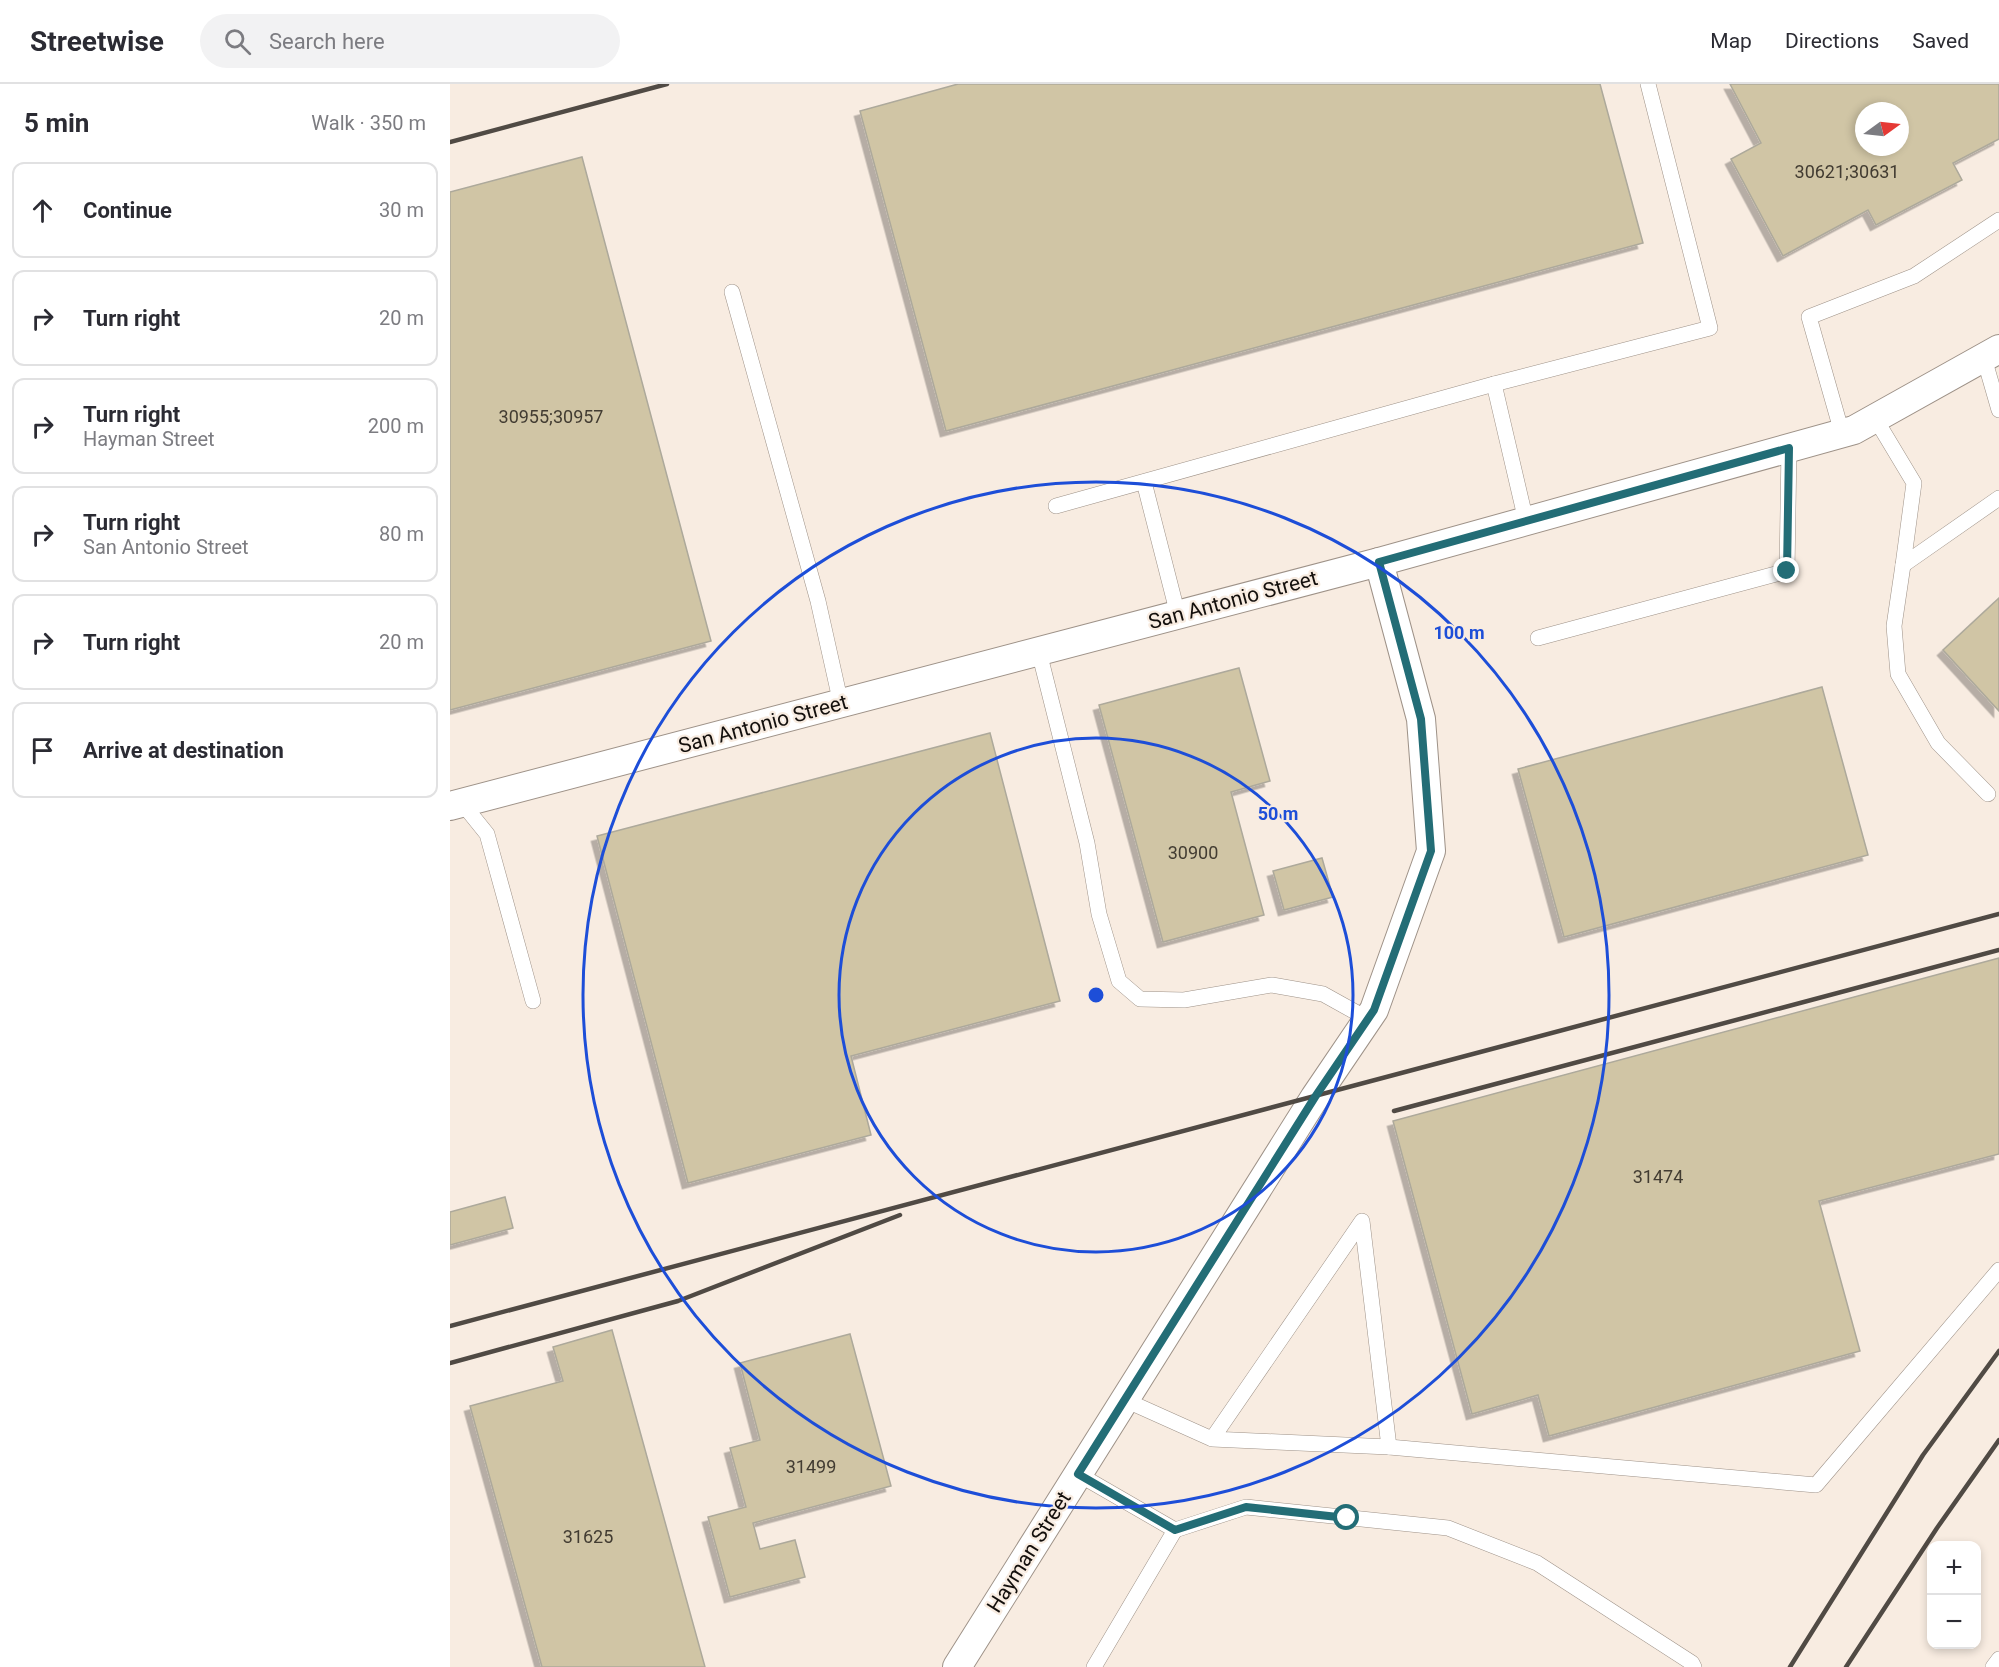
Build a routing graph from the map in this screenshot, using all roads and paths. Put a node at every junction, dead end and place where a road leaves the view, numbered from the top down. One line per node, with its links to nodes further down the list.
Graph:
1 (1648, 84): 5 (lane)
2 (1999, 220): 8 (lane)
3 (732, 292): 19 (lane)
4 (1991, 353): 6 (lane); 7 (street, San Antonio Street)
5 (1494, 384): 10 (lane); 13 (lane)
6 (1999, 410)
7 (1875, 418): 8 (street, San Antonio Street); 15 (lane)
8 (1842, 433): 9 (street, San Antonio Street)
9 (1789, 448): 13 (street, San Antonio Street); 17 (lane)
10 (1144, 482): 12 (lane); 16 (lane)
11 (1999, 498): 15 (lane)
12 (1056, 506)
13 (1526, 521): 14 (street, San Antonio Street)
14 (1379, 562): 16 (street, San Antonio Street); 23 (street, Hayman Street)
15 (1903, 565): 20 (lane)
16 (1178, 615): 18 (street, San Antonio Street)
17 (1538, 638)
18 (1039, 652): 19 (street, San Antonio Street); 23 (lane)
19 (841, 704): 21 (street, San Antonio Street)
20 (1988, 794)
21 (456, 805): 22 (lane)
22 (533, 1001)
23 (1368, 1019): 25 (street, Hayman Street)
24 (1999, 1270): 27 (lane)
25 (1125, 1400): 26 (lane); 28 (street, Hayman Street)
26 (1212, 1438): 27 (lane); 27 (lane)
27 (1389, 1447)
28 (1078, 1474): 29 (lane); 31 (street, Hayman Street)
29 (1175, 1530): 32 (lane); 33 (lane)
30 (1999, 1659): 34 (lane)
31 (957, 1667)
32 (1094, 1667)
33 (1694, 1667)
34 (1994, 1667)

